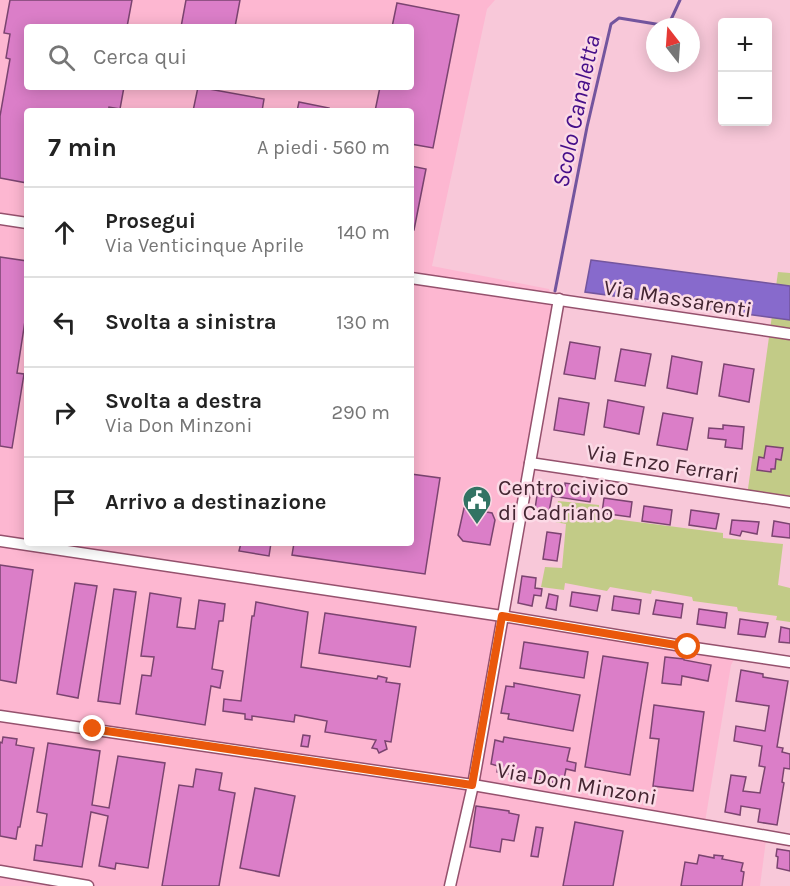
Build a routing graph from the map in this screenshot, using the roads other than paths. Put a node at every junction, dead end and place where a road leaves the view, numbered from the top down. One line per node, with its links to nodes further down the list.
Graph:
1 (0, 219): 2 (street)
2 (24, 223)
3 (414, 278): 4 (street, Via Massarenti)
4 (559, 299): 5 (street, Via Massarenti); 6 (street)
5 (790, 334)
6 (530, 463): 7 (street, Via Enzo Ferrari); 11 (street)
7 (790, 502)
8 (0, 541): 9 (street)
9 (24, 545)
10 (33, 546): 11 (street)
11 (502, 616): 12 (street); 14 (street)
12 (790, 662)
13 (0, 716): 14 (street, Via Don Minzoni)
14 (472, 785): 15 (street, Via Don Minzoni); 18 (street)
15 (790, 840)
16 (0, 871): 17 (street)
17 (88, 886)
18 (450, 886)

